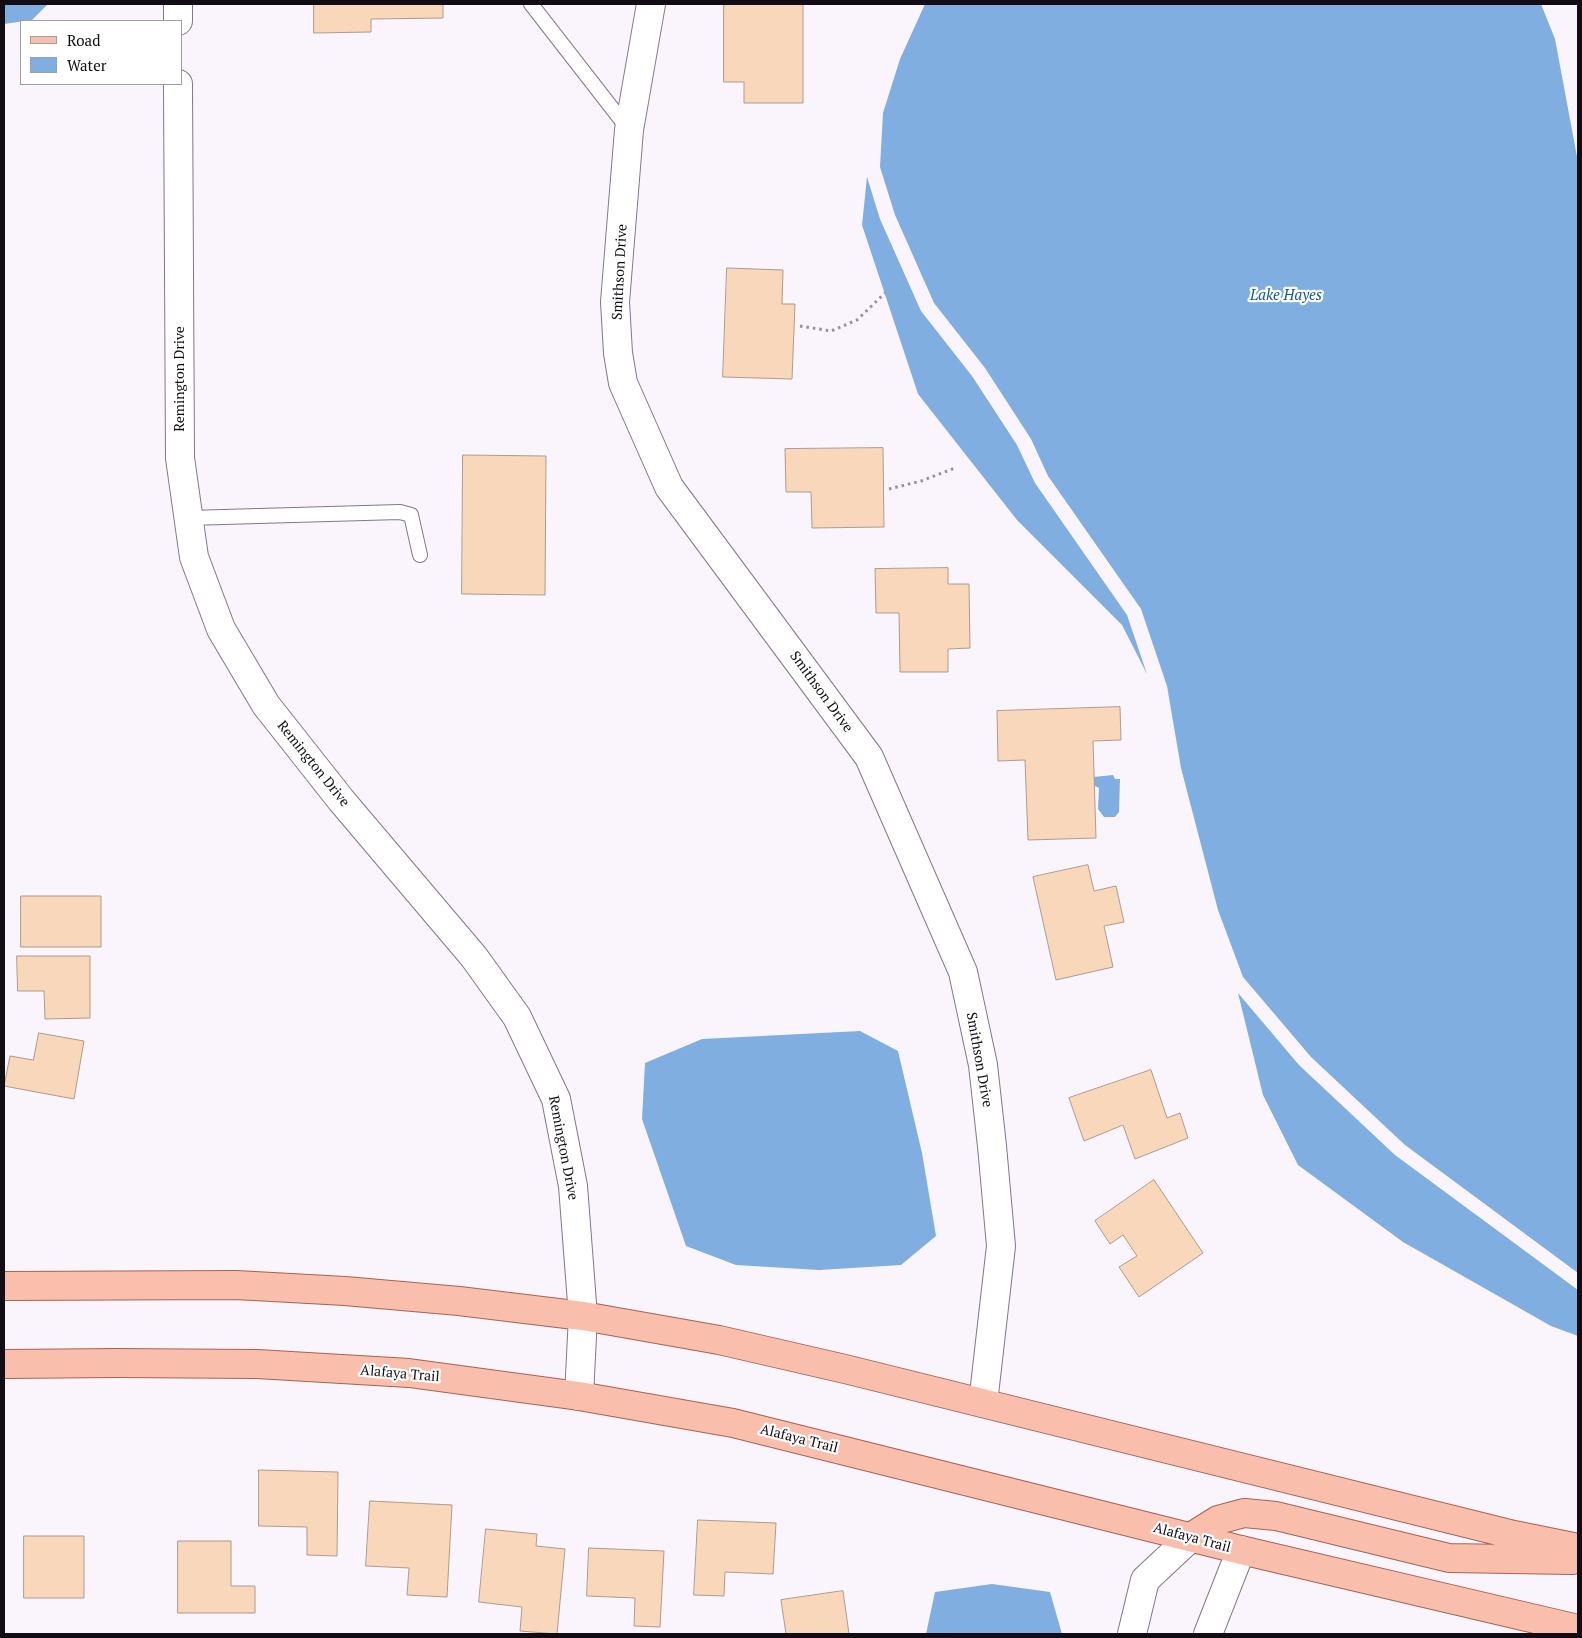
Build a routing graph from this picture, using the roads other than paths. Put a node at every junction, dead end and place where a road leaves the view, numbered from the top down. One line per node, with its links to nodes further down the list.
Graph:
1 (178, 4): 4 (street)
2 (531, 4): 6 (lane)
3 (651, 4): 6 (street, Smithson Drive)
4 (178, 20)
5 (178, 85): 7 (street, Remington Drive)
6 (629, 130): 13 (street, Smithson Drive)
7 (188, 518): 8 (lane); 10 (street, Remington Drive)
8 (420, 555)
9 (4, 1286): 10 (main road)
10 (583, 1316): 12 (street, Remington Drive); 13 (main road)
11 (4, 1364): 12 (main road, Alafaya Trail)
12 (579, 1396): 14 (main road, Alafaya Trail)
13 (983, 1403): 15 (main road)
14 (1191, 1537): 16 (main road, Alafaya Trail); 17 (main road); 19 (street)
15 (1578, 1548)
16 (1241, 1550): 18 (main road, Alafaya Trail); 20 (street)
17 (1578, 1560)
18 (1578, 1628)
19 (1132, 1634)
20 (1208, 1634)

